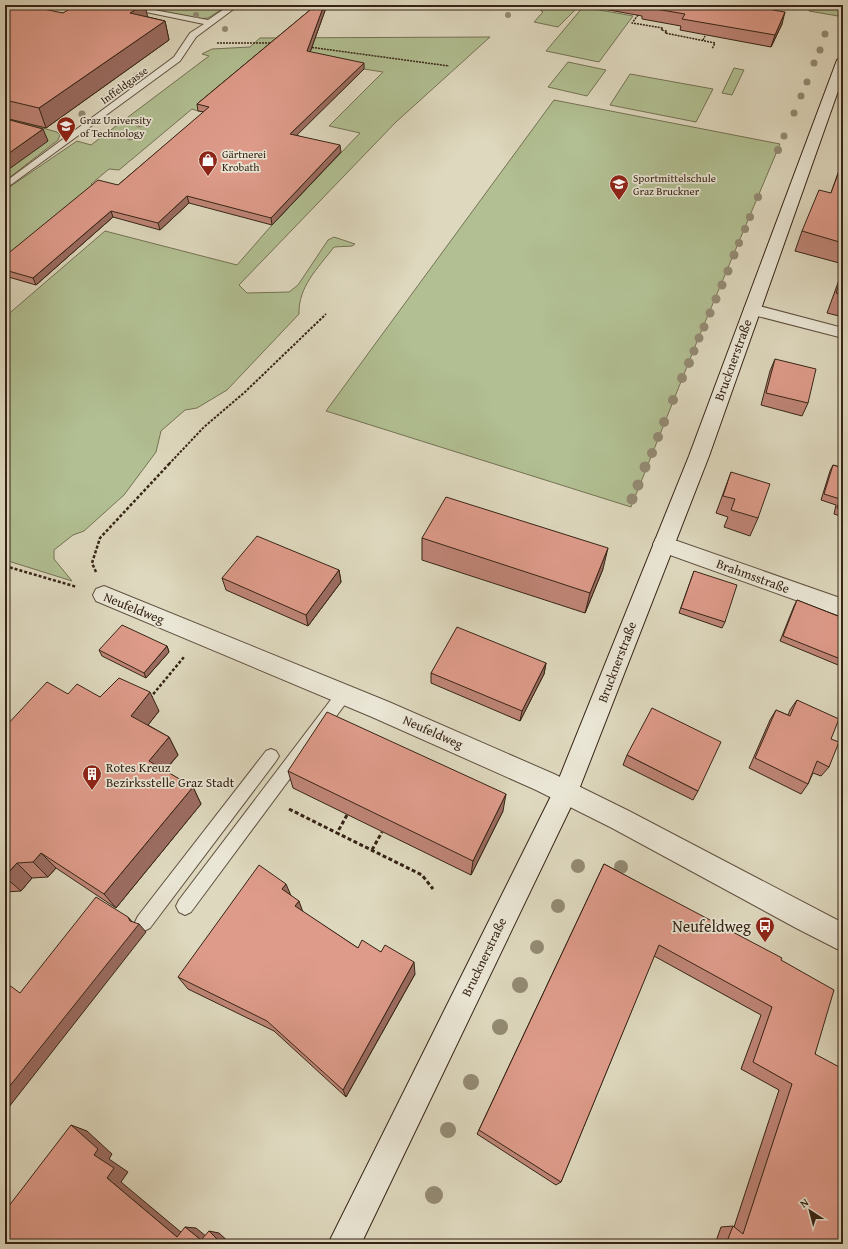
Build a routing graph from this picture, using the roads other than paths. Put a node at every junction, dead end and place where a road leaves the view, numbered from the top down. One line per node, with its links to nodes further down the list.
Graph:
1 (14, 5): 5 (lane)
2 (38, 5): 7 (lane)
3 (116, 5): 6 (lane)
4 (235, 5): 6 (lane, Inffeldgasse)
5 (5, 10)
6 (210, 23): 9 (lane, Inffeldgasse)
7 (5, 30)
8 (843, 60): 10 (main road, Brucknerstraße)
9 (5, 186)
10 (752, 309): 11 (main road); 12 (main road, Brucknerstraße)
11 (843, 333)
12 (663, 544): 14 (main road, Brahmsstraße); 17 (main road, Brucknerstraße)
13 (104, 595): 15 (main road, Neufeldweg)
14 (843, 608)
15 (344, 694): 17 (main road, Neufeldweg); 18 (lane)
16 (271, 756): 19 (lane)
17 (566, 792): 20 (main road, Neufeldweg); 21 (main road, Brucknerstraße)
18 (185, 906)
19 (144, 922)
20 (843, 938)
21 (344, 1244)

